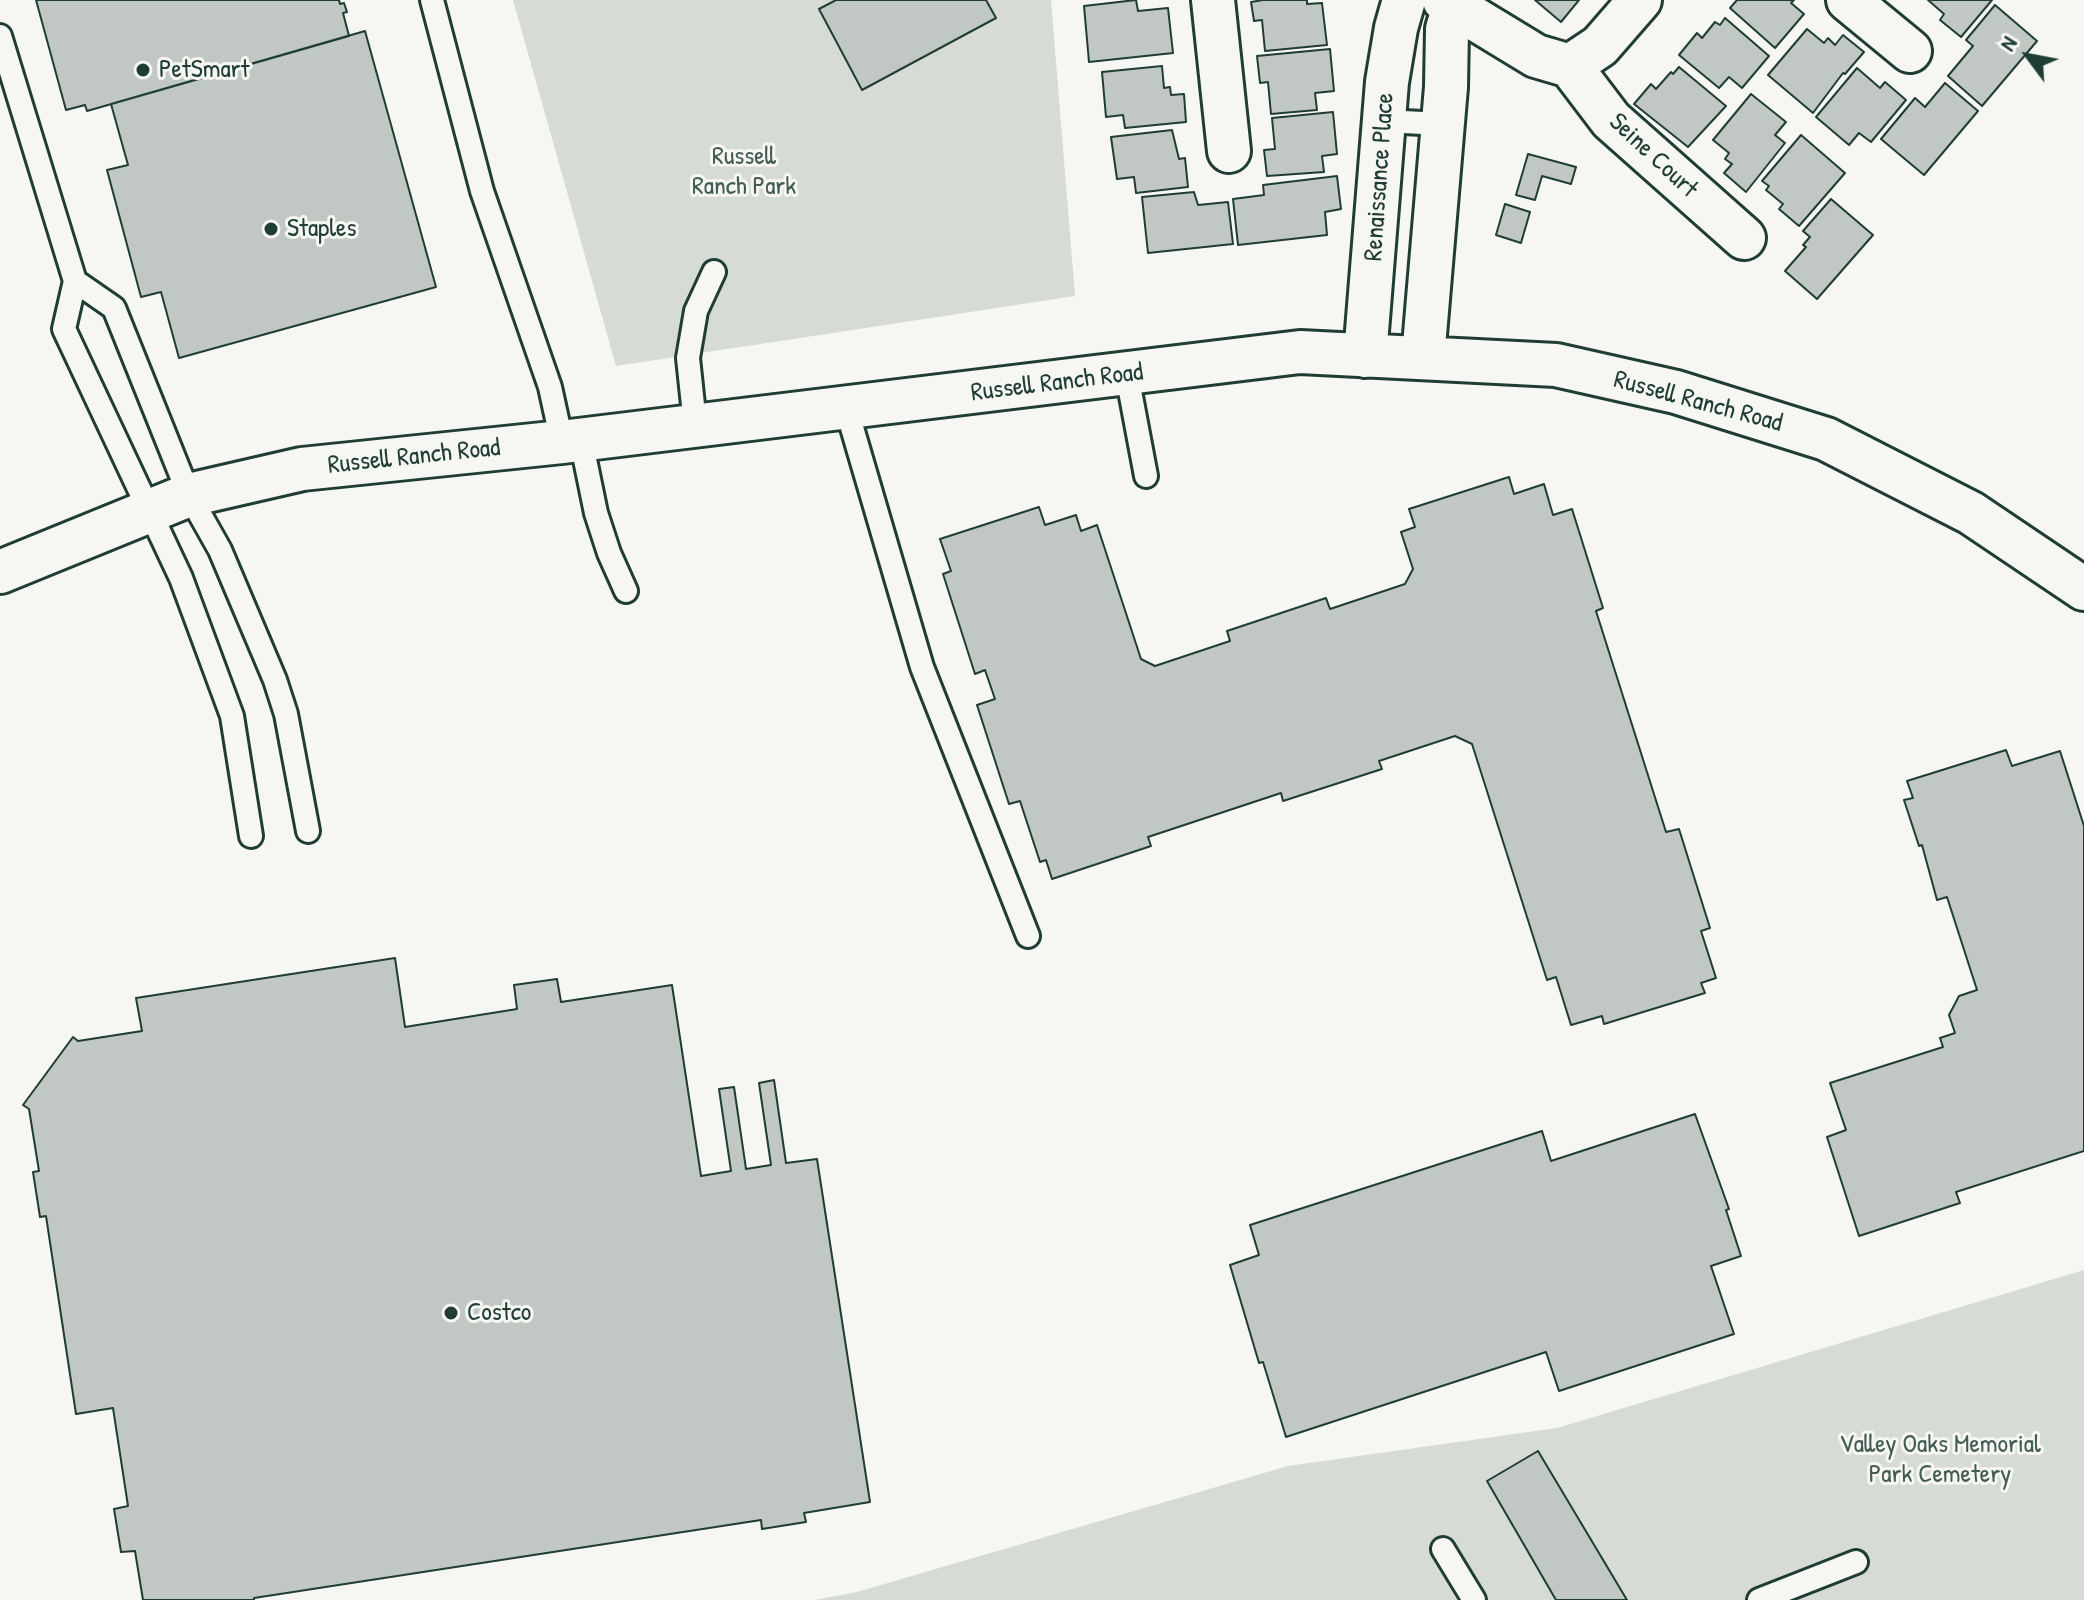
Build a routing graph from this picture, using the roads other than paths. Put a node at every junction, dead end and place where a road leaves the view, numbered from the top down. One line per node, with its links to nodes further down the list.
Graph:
1 (432, 0): 21 (lane)
2 (1213, 0): 12 (street)
3 (1404, 0): 10 (street, Renaissance Place)
4 (1640, 0): 9 (street)
5 (1848, 0): 8 (street)
6 (1449, 3): 9 (street); 11 (street)
7 (0, 36): 15 (lane)
8 (1910, 51)
9 (1570, 66): 13 (street, Seine Court)
10 (1384, 121): 11 (lane); 16 (street, Renaissance Place)
11 (1442, 124): 17 (street)
12 (1229, 151)
13 (1744, 238)
14 (714, 272): 20 (lane)
15 (75, 281): 23 (lane); 24 (lane)
16 (1365, 356): 17 (street, Russell Ranch Road); 18 (street, Russell Ranch Road)
17 (1423, 358): 26 (street, Russell Ranch Road)
18 (1127, 375): 19 (street, Russell Ranch Road); 22 (lane)
19 (846, 407): 20 (street, Russell Ranch Road); 30 (lane)
20 (695, 424): 21 (street, Russell Ranch Road)
21 (571, 441): 23 (street, Russell Ranch Road); 27 (lane)
22 (1146, 476)
23 (189, 495): 24 (street, Russell Ranch Road); 28 (lane)
24 (149, 509): 25 (street, Russell Ranch Road); 29 (lane)
25 (0, 572)
26 (2084, 589)
27 (626, 591)
28 (308, 831)
29 (251, 836)
30 (1028, 936)
31 (1443, 1549): 33 (lane)
32 (1856, 1562): 34 (lane)
33 (1474, 1600)
34 (1759, 1600)

